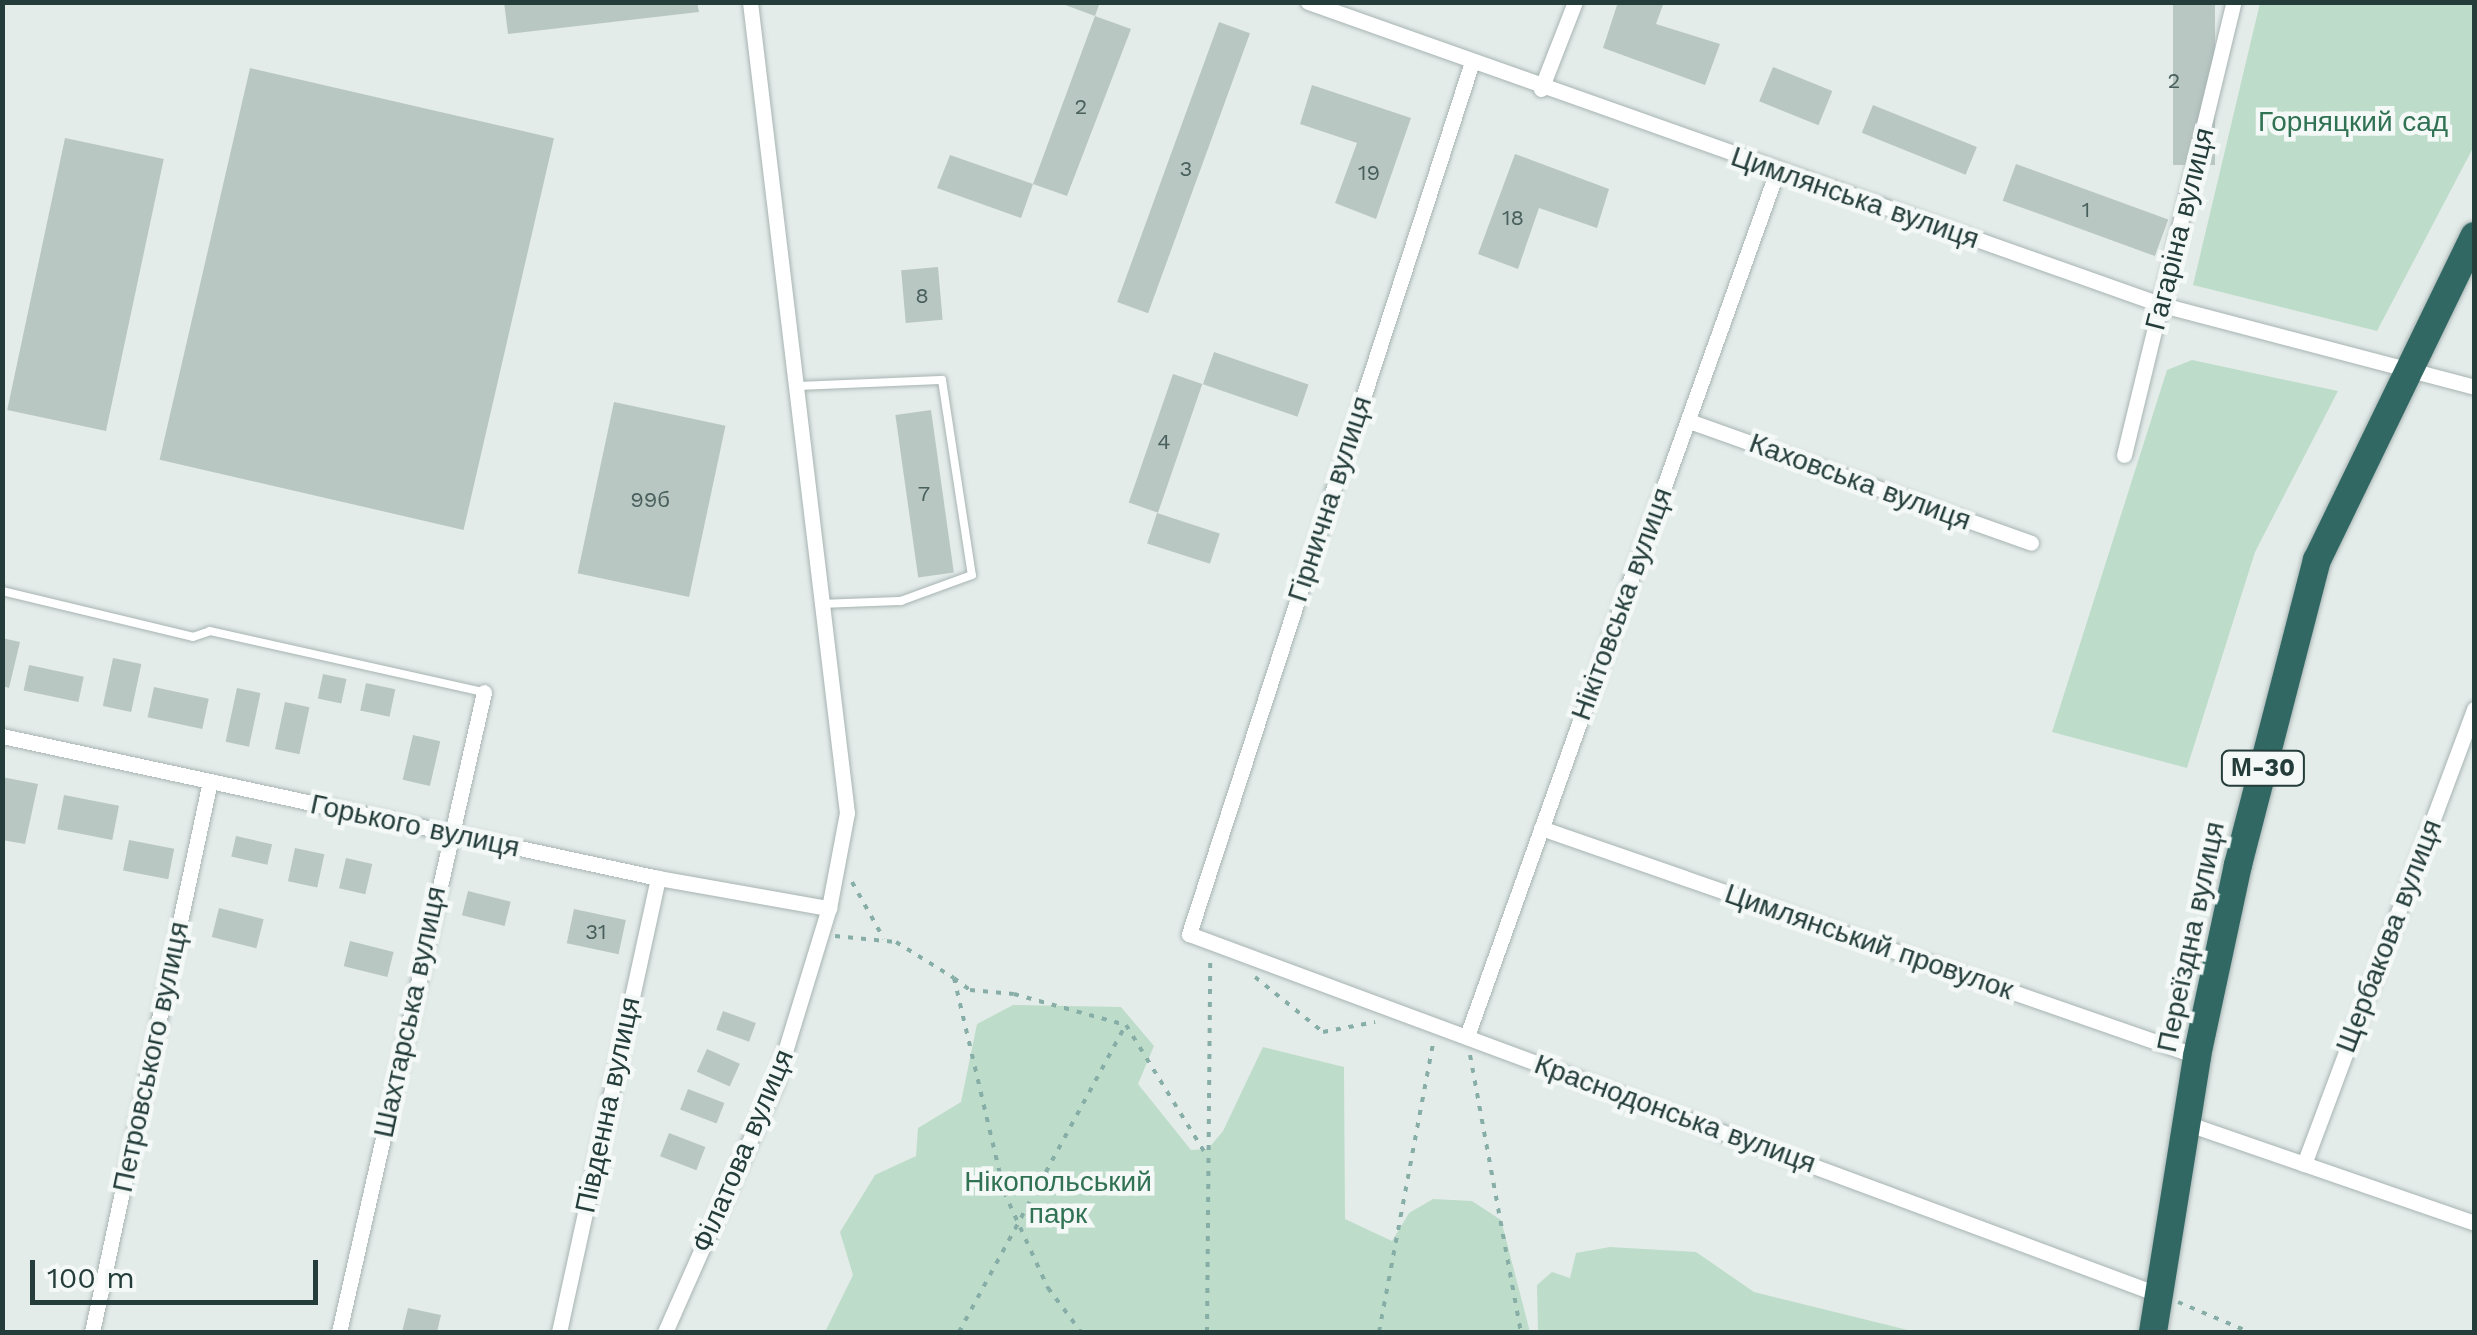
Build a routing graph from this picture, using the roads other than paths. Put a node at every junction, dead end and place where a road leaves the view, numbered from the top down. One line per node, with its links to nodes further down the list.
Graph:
1 (750, 2): 11 (street, Філатова вулиця)
2 (1308, 2): 5 (street, Цимлянська вулиця)
3 (1575, 2): 6 (street)
4 (2234, 2): 9 (street, Гагаріна вулиця)
5 (1471, 65): 6 (street, Цимлянська вулиця); 26 (street, Гірнична вулиця)
6 (1541, 89): 7 (street, Цимлянська вулиця)
7 (1777, 171): 9 (street, Цимлянська вулиця); 13 (street, Нікітовська вулиця)
8 (2474, 236): 10 (highway, Переїздна вулиця / М-30)
9 (2162, 305): 10 (street, Цимлянська вулиця); 14 (street, Гагаріна вулиця)
10 (2409, 370): 12 (street, Цимлянська вулиця); 28 (highway, Переїздна вулиця / М-30)
11 (792, 387): 17 (street, Філатова вулиця); 17 (lane)
12 (2474, 387)
13 (1689, 420): 15 (street, Каховська вулиця); 22 (street, Нікітовська вулиця)
14 (2124, 456)
15 (2031, 543)
16 (2, 591): 18 (lane)
17 (820, 604): 25 (street, Філатова вулиця)
18 (484, 692): 23 (street, Шахтарська вулиця)
19 (2474, 709): 30 (street, Щербакова вулиця)
20 (2, 736): 21 (street, Горького вулиця)
21 (210, 781): 23 (street, Горького вулиця); 33 (street, Петровського вулиця)
22 (1541, 828): 27 (street, Нікітовська вулиця); 28 (street, Цимлянський провулок)
23 (449, 835): 24 (street, Горького вулиця); 34 (street, Шахтарська вулиця)
24 (658, 878): 25 (street, Горького вулиця); 35 (street, Південна вулиця)
25 (829, 908): 36 (street, Філатова вулиця)
26 (1189, 934): 27 (street, Краснодонська вулиця)
27 (1466, 1036): 32 (street, Краснодонська вулиця)
28 (2197, 1056): 29 (highway, Переїздна вулиця / М-30)
29 (2186, 1123): 30 (street); 32 (highway, Переїздна вулиця / М-30)
30 (2304, 1164): 31 (street)
31 (2474, 1223)
32 (2160, 1295): 37 (highway, Переїздна вулиця / М-30)
33 (92, 1332)
34 (339, 1332)
35 (558, 1332)
36 (665, 1332)
37 (2153, 1332)

